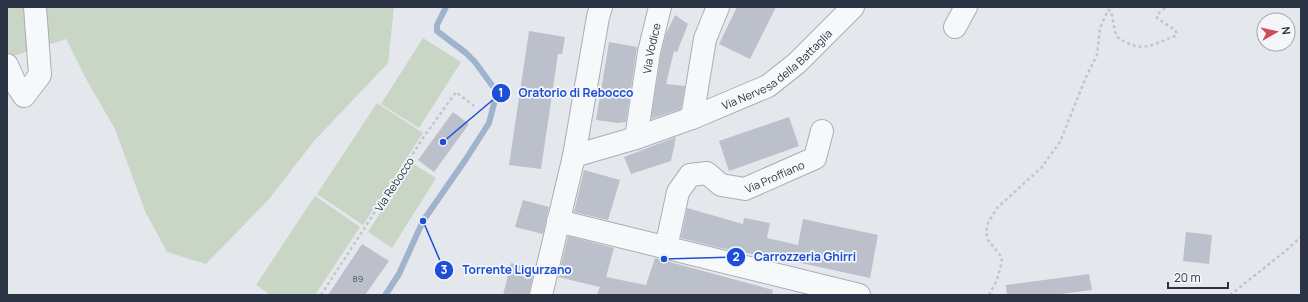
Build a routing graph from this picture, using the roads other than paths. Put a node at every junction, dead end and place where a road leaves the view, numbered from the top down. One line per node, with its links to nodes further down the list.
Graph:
1 (35, 7): 8 (street)
2 (601, 7): 12 (street)
3 (660, 7): 11 (street, Via Vodice)
4 (718, 7): 9 (street)
5 (853, 7): 9 (street, Via Nervesa della Battaglia)
6 (966, 7): 7 (street)
7 (955, 27)
8 (7, 65)
9 (692, 118): 11 (street, Via Nervesa della Battaglia)
10 (822, 131): 14 (street, Via Proffiano)
11 (636, 138): 12 (street, Via Nervesa della Battaglia)
12 (574, 156): 13 (street)
13 (558, 221): 14 (street); 15 (street)
14 (666, 248): 16 (street)
15 (541, 295)
16 (859, 295)

